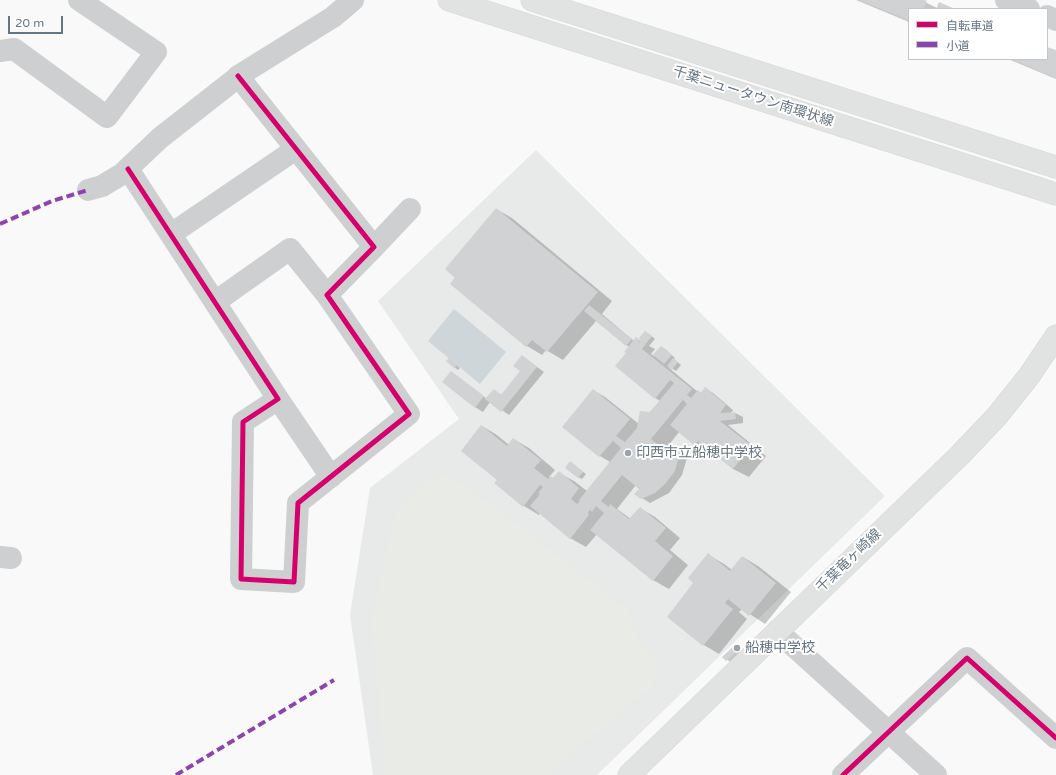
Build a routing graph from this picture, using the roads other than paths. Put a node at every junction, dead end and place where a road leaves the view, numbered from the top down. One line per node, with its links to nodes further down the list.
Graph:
1 (79, 0): 7 (street)
2 (353, 0): 8 (street)
3 (449, 0): 13 (main road, 千葉ニュータウン南環状線)
4 (532, 0): 10 (main road, 千葉ニュータウン南環状線)
5 (1006, 0): 6 (street)
6 (1026, 8)
7 (0, 51)
8 (238, 76): 9 (street); 11 (street)
9 (296, 149): 15 (street); 16 (street)
10 (1056, 167)
11 (128, 168): 12 (street); 15 (street)
12 (88, 190)
13 (1056, 194)
14 (410, 209): 16 (street)
15 (171, 234): 18 (street)
16 (374, 247): 17 (street)
17 (327, 295): 18 (street); 21 (street)
18 (215, 302): 20 (street)
19 (1056, 336): 22 (main road, 千葉竜ヶ崎線)
20 (278, 400): 21 (street); 21 (street)
21 (331, 477)
22 (777, 631): 23 (street); 25 (main road, 千葉竜ヶ崎線)
23 (889, 732): 24 (street); 26 (street); 27 (street)
24 (1056, 738)
25 (629, 775)
26 (843, 775)
27 (936, 775)

